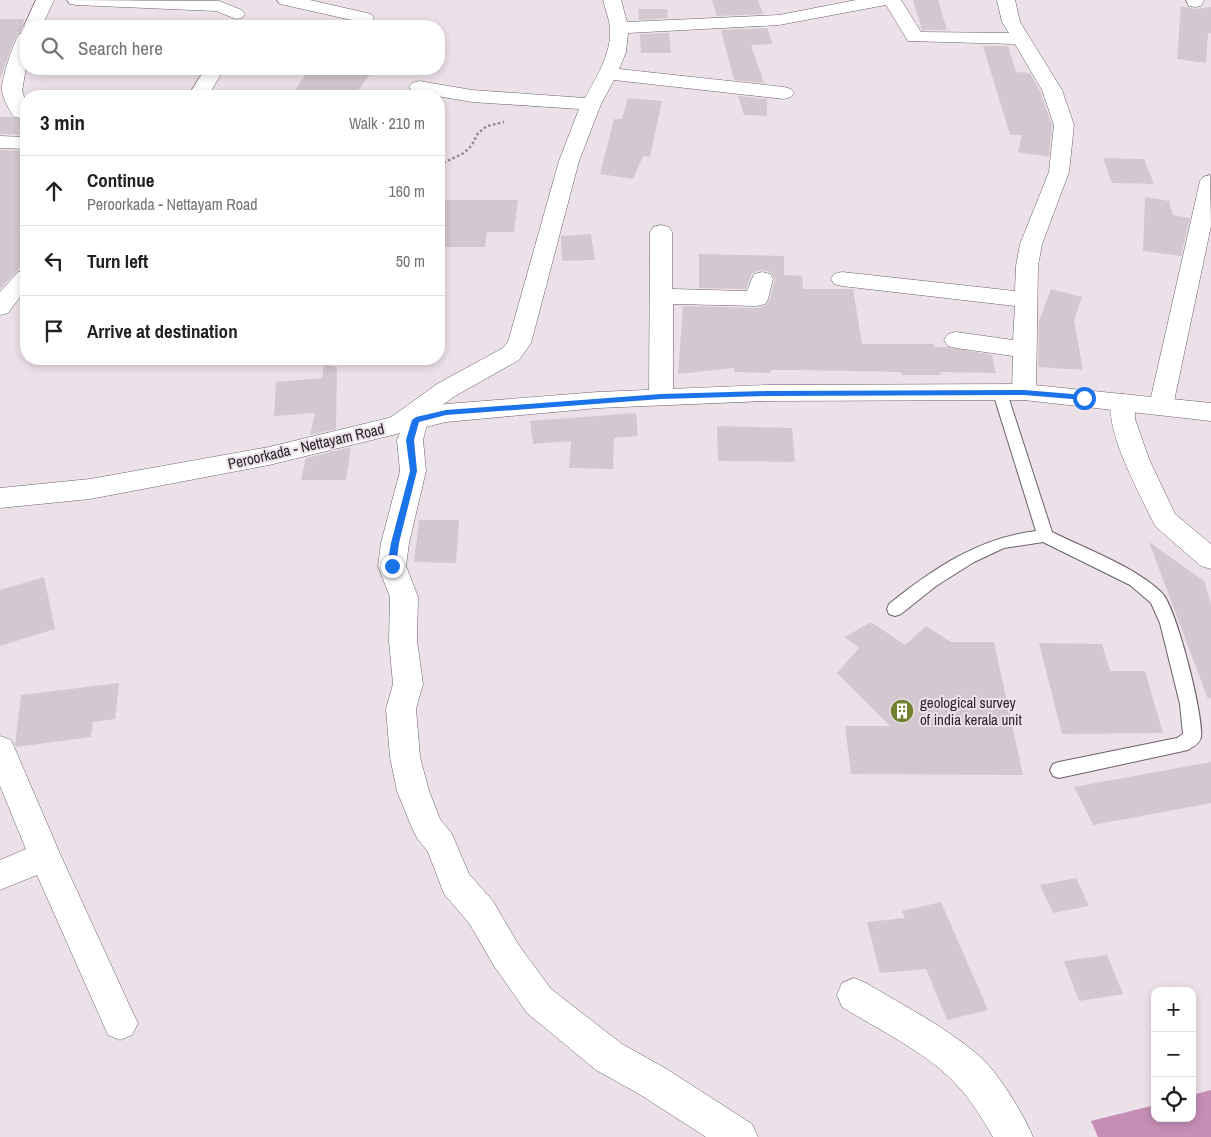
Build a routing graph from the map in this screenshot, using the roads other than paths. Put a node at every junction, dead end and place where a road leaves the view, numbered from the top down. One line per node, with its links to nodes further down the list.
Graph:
1 (45, 0): 10 (street)
2 (76, 0): 8 (street)
3 (286, 0): 9 (street)
4 (612, 0): 11 (street)
5 (885, 0): 11 (street)
6 (892, 0): 12 (street)
7 (1006, 0): 12 (street)
8 (235, 13)
9 (365, 18)
10 (36, 20)
11 (619, 28): 14 (street)
12 (1021, 39): 31 (street)
13 (20, 52): 22 (street)
14 (608, 74): 20 (street); 21 (street)
15 (210, 75): 17 (street)
16 (419, 87): 18 (street)
17 (202, 90)
18 (437, 90)
19 (445, 91): 21 (street)
20 (784, 93)
21 (591, 104): 40 (street)
22 (20, 109)
23 (0, 142): 24 (street)
24 (20, 143)
25 (1210, 181): 38 (street)
26 (661, 232): 30 (street)
27 (842, 278): 31 (street)
28 (762, 279): 30 (street)
29 (14, 282): 32 (street)
30 (661, 296): 36 (street)
31 (1026, 300): 34 (street)
32 (0, 308)
33 (956, 340): 34 (street)
34 (1025, 350): 35 (street)
35 (1012, 393): 36 (street, Peroorkada - Nettayam Road); 37 (street, Peroorkada - Nettayam Road); 42 (lane)
36 (661, 396): 40 (street, Peroorkada - Nettayam Road)
37 (1122, 402): 38 (street, Peroorkada - Nettayam Road); 43 (street)
38 (1161, 406): 39 (street, Peroorkada - Nettayam Road)
39 (1211, 412)
40 (408, 422): 41 (street, Peroorkada - Nettayam Road); 51 (street)
41 (0, 498)
42 (1045, 536): 44 (lane); 46 (lane)
43 (1211, 559)
44 (895, 609)
45 (0, 749): 47 (street)
46 (1060, 770)
47 (45, 856): 48 (street); 50 (street)
48 (0, 875)
49 (854, 995): 52 (street)
50 (120, 1024)
51 (739, 1137)
52 (1014, 1137)

